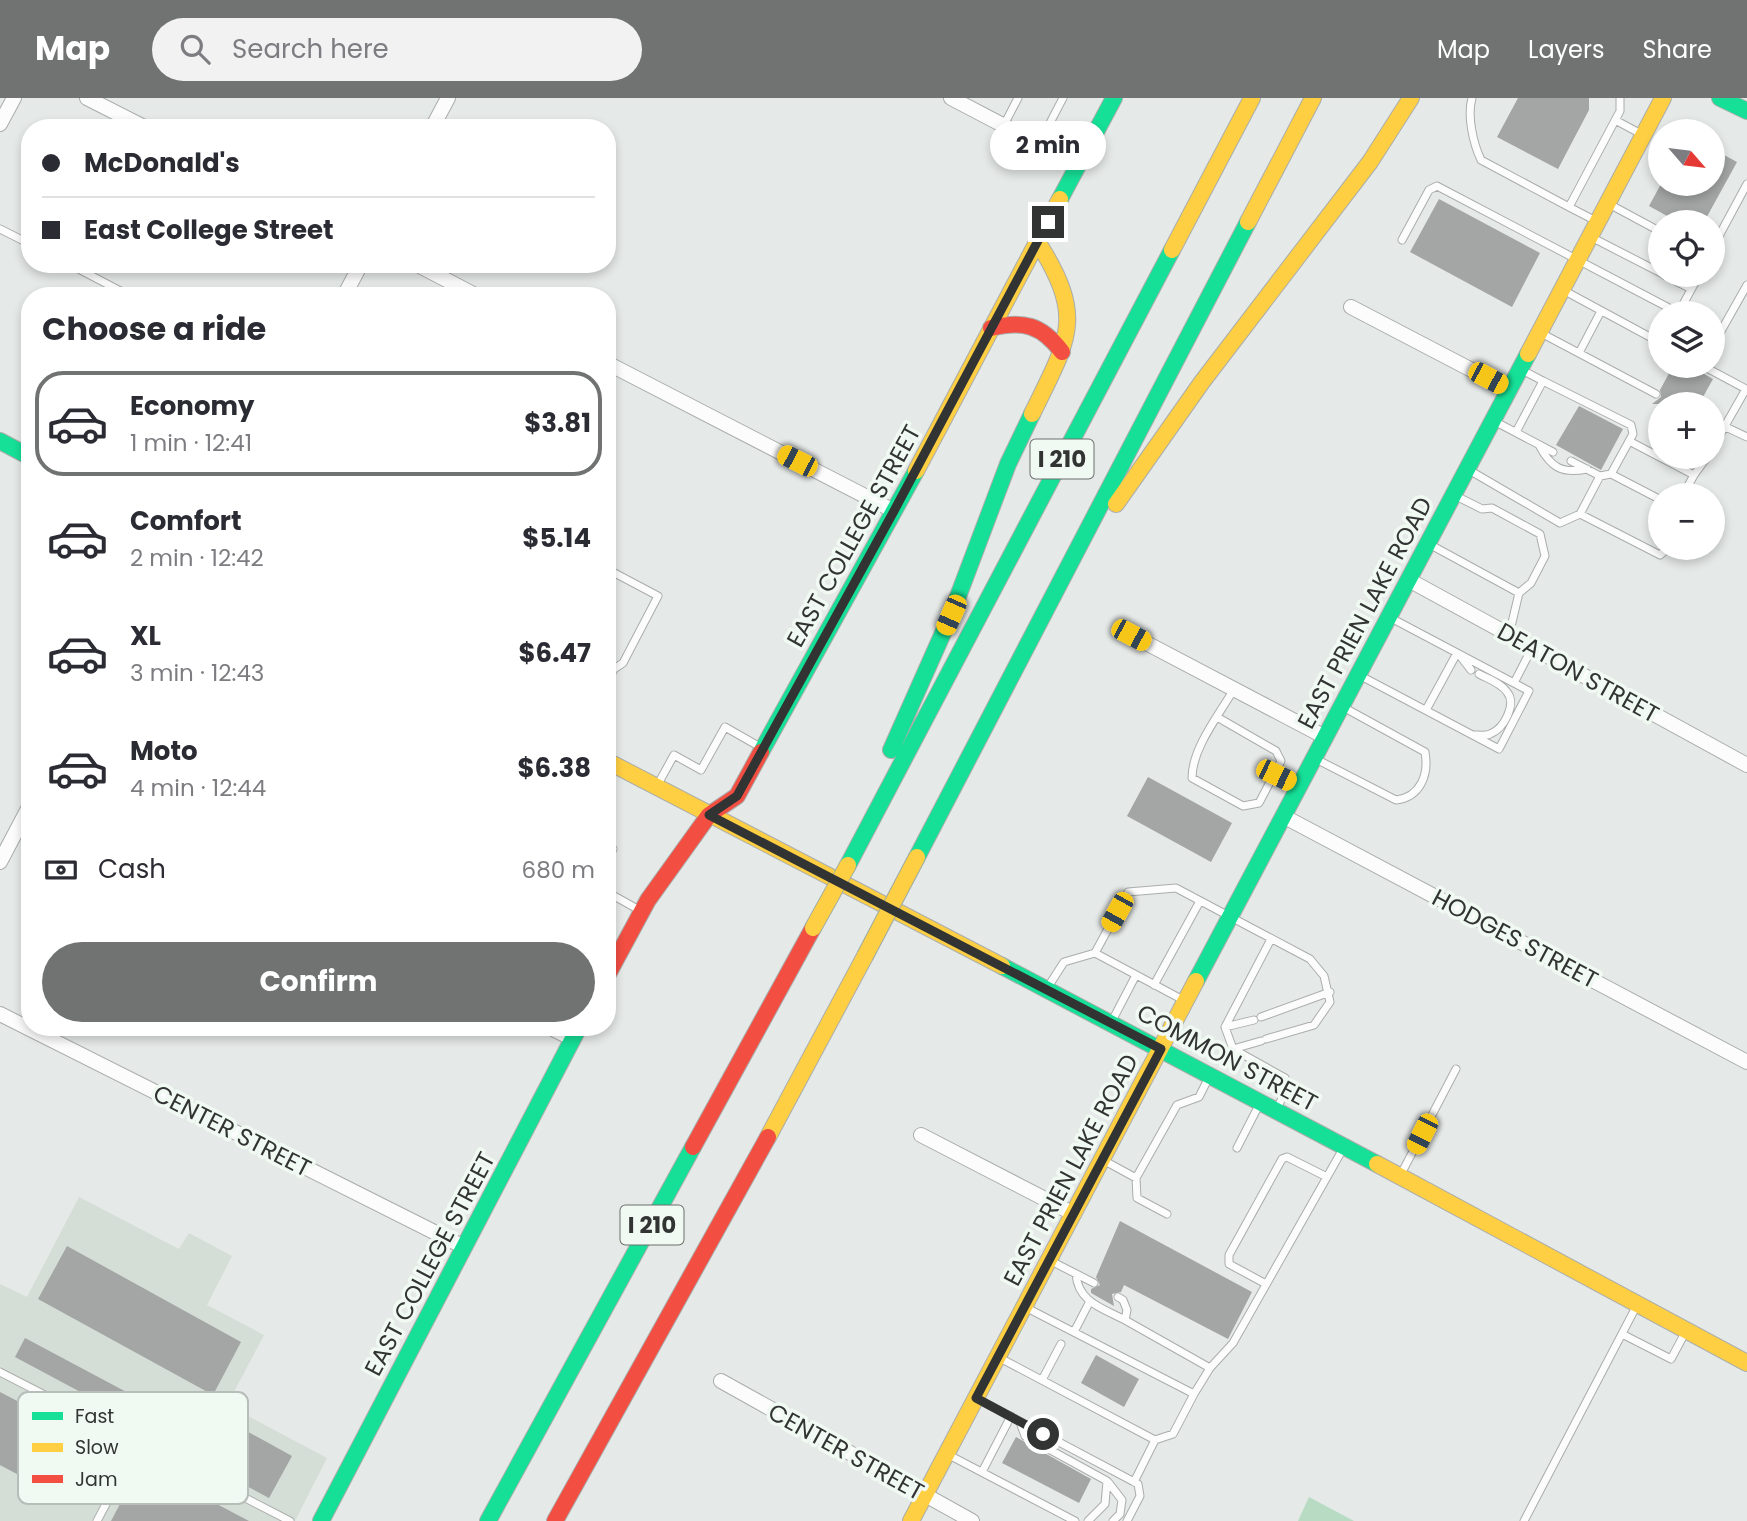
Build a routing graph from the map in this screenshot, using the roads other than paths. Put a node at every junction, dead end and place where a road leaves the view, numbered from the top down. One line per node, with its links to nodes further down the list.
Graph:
1 (14, 98): 19 (street)
2 (86, 98): 16 (street)
3 (447, 98): 17 (street)
4 (1018, 98): 20 (lane)
5 (1063, 98): 22 (lane)
6 (1114, 98): 23 (main road, EAST COLLEGE STREET)
7 (1252, 98): 113 (main road, I 210)
8 (1313, 98): 89 (main road, I 210)
9 (1411, 98): 89 (main road)
10 (1472, 98): 26 (lane)
11 (1620, 98): 18 (lane)
12 (1663, 98): 21 (main road, EAST PRIEN LAKE ROAD)
13 (1720, 98): 15 (main road)
14 (956, 99): 20 (street)
15 (1747, 111)
16 (128, 119)
17 (436, 119)
18 (1615, 120): 21 (lane); 26 (lane)
19 (0, 124)
20 (1004, 126): 22 (street)
21 (1644, 135): 25 (main road, EAST PRIEN LAKE ROAD)
22 (1040, 144): 23 (street)
23 (1079, 165): 34 (main road, EAST COLLEGE STREET)
24 (1747, 184): 29 (lane)
25 (1608, 204): 27 (main road, EAST PRIEN LAKE ROAD); 28 (lane)
26 (1569, 206): 27 (lane)
27 (1598, 222): 31 (main road, EAST PRIEN LAKE ROAD)
28 (1648, 225)
29 (1725, 225)
30 (0, 229): 32 (lane)
31 (1591, 237): 35 (main road, EAST PRIEN LAKE ROAD); 36 (lane)
32 (21, 240)
33 (1402, 240): 35 (lane)
34 (1037, 241): 50 (main road, EAST COLLEGE STREET); 53 (main road)
35 (1578, 260): 44 (main road, EAST PRIEN LAKE ROAD); 45 (lane)
36 (1648, 267)
37 (86, 273): 40 (lane)
38 (433, 273): 41 (street)
39 (1747, 285): 49 (lane)
40 (113, 287)
41 (460, 287)
42 (1687, 287): 43 (lane)
43 (1691, 289): 46 (lane)
44 (1562, 290): 48 (lane); 51 (main road, EAST PRIEN LAKE ROAD)
45 (1656, 301)
46 (1686, 301)
47 (1351, 307): 59 (street)
48 (1601, 311): 52 (lane); 54 (lane)
49 (1725, 324)
50 (991, 328): 53 (main road); 81 (main road, EAST COLLEGE STREET)
51 (1540, 332): 54 (lane); 56 (main road, EAST PRIEN LAKE ROAD)
52 (1648, 336)
53 (1062, 352): 113 (main road)
54 (1579, 353): 60 (lane)
55 (616, 368): 81 (street)
56 (1521, 370): 58 (lane); 59 (main road, EAST PRIEN LAKE ROAD)
57 (1725, 378): 62 (lane)
58 (1543, 381): 64 (lane); 66 (lane)
59 (1510, 390): 61 (main road, EAST PRIEN LAKE ROAD)
60 (1652, 392)
61 (1494, 421): 64 (lane); 72 (main road, EAST PRIEN LAKE ROAD)
62 (1727, 426): 63 (lane); 65 (lane)
63 (1725, 429)
64 (1516, 432): 68 (lane)
65 (1747, 437)
66 (1629, 441): 75 (lane); 76 (lane)
67 (0, 442): 69 (main road)
68 (1539, 444): 70 (lane); 73 (lane)
69 (21, 452)
70 (1553, 452)
71 (1571, 461): 73 (lane)
72 (1468, 469): 80 (main road, EAST PRIEN LAKE ROAD); 82 (lane)
73 (1587, 469): 77 (lane)
74 (1698, 469): 76 (lane)
75 (1611, 474): 77 (lane); 79 (lane)
76 (1694, 475): 78 (lane)
77 (1600, 477): 82 (lane)
78 (1690, 483)
79 (1648, 493)
80 (1454, 495): 83 (main road, EAST PRIEN LAKE ROAD); 87 (lane)
81 (894, 511): 103 (main road, EAST COLLEGE STREET)
82 (1580, 514): 84 (lane)
83 (1428, 544): 86 (main road, EAST PRIEN LAKE ROAD); 87 (lane)
84 (1648, 549)
85 (616, 574): 94 (lane)
86 (1409, 580): 88 (main road, EAST PRIEN LAKE ROAD); 91 (street, DEATON STREET)
87 (1519, 593): 91 (lane)
88 (1389, 617): 93 (lane); 95 (main road, EAST PRIEN LAKE ROAD)
89 (1036, 628): 185 (main road, I 210, bridge)
90 (1131, 635): 97 (street)
91 (1509, 635): 92 (street, DEATON STREET)
92 (1532, 648): 96 (lane); 105 (street, DEATON STREET)
93 (1458, 654): 96 (lane); 99 (lane); 101 (lane)
94 (616, 665)
95 (1358, 675): 98 (main road, EAST PRIEN LAKE ROAD); 99 (lane)
96 (1514, 683): 101 (lane)
97 (1234, 689): 100 (lane); 102 (street)
98 (1341, 706): 102 (main road, EAST PRIEN LAKE ROAD); 104 (lane)
99 (1426, 710): 101 (lane)
100 (1217, 718): 107 (lane); 107 (lane)
101 (1473, 735)
102 (1325, 737): 104 (main road, EAST PRIEN LAKE ROAD)
103 (763, 748): 109 (lane); 110 (main road, EAST COLLEGE STREET)
104 (1314, 758): 108 (main road, EAST PRIEN LAKE ROAD)
105 (1747, 765)
106 (616, 766): 109 (main road, COMMON STREET)
107 (1276, 775): 108 (lane)
108 (1298, 786): 111 (main road, EAST PRIEN LAKE ROAD)
109 (657, 787): 110 (main road, COMMON STREET)
110 (709, 815): 117 (main road, EAST COLLEGE STREET); 124 (main road, COMMON STREET)
111 (1283, 816): 118 (main road, EAST PRIEN LAKE ROAD); 135 (street, HODGES STREET)
112 (21, 822): 114 (street)
113 (869, 825): 184 (main road, I 210, bridge)
114 (0, 862)
115 (616, 897): 117 (lane)
116 (1200, 901): 118 (lane); 120 (lane); 123 (lane)
117 (642, 912): 121 (main road, EAST COLLEGE STREET)
118 (1230, 918): 119 (lane); 126 (main road, EAST PRIEN LAKE ROAD)
119 (1271, 939): 125 (lane); 130 (lane)
120 (1095, 953): 122 (lane); 124 (lane)
121 (616, 960)
122 (1136, 975): 123 (lane); 128 (lane)
123 (1154, 985): 126 (lane)
124 (1047, 989): 128 (main road, COMMON STREET)
125 (1330, 992): 130 (lane); 134 (lane)
126 (1186, 1001): 133 (main road, EAST PRIEN LAKE ROAD)
127 (0, 1014): 129 (street, CENTER STREET)
128 (1112, 1023): 133 (main road, COMMON STREET)
129 (21, 1025)
130 (1226, 1027): 134 (lane)
131 (44, 1036): 148 (street, CENTER STREET)
132 (574, 1036): 148 (main road, EAST COLLEGE STREET)
133 (1161, 1049): 137 (main road, COMMON STREET); 142 (main road, EAST PRIEN LAKE ROAD)
134 (1233, 1049): 138 (lane)
135 (1747, 1062)
136 (1456, 1069): 144 (lane)
137 (1210, 1075): 138 (main road, COMMON STREET); 145 (lane)
138 (1268, 1106): 140 (main road, COMMON STREET); 141 (lane)
139 (921, 1135): 146 (street)
140 (1344, 1147): 143 (lane); 144 (main road, COMMON STREET)
141 (1237, 1148)
142 (1102, 1160): 145 (lane); 146 (main road, EAST PRIEN LAKE ROAD)
143 (1327, 1177): 152 (lane); 152 (lane)
144 (1400, 1177): 155 (main road, COMMON STREET)
145 (1136, 1178): 147 (lane)
146 (1074, 1214): 149 (main road, EAST PRIEN LAKE ROAD)
147 (1167, 1214)
148 (464, 1247): 183 (main road, EAST COLLEGE STREET)
149 (1049, 1260): 150 (lane); 156 (main road, EAST PRIEN LAKE ROAD)
150 (1076, 1274): 151 (lane); 154 (lane)
151 (1094, 1283)
152 (1266, 1284): 164 (lane)
153 (1118, 1297): 157 (lane)
154 (1090, 1301): 157 (lane); 159 (lane)
155 (1637, 1304): 158 (main road, COMMON STREET); 160 (lane)
156 (1025, 1306): 159 (lane); 162 (main road, EAST PRIEN LAKE ROAD)
157 (1125, 1320): 164 (lane)
158 (1686, 1330): 160 (lane); 163 (main road, COMMON STREET)
159 (1074, 1332): 169 (lane)
160 (1622, 1334): 192 (lane)
161 (1061, 1344): 166 (lane)
162 (998, 1357): 166 (lane); 170 (main road, EAST PRIEN LAKE ROAD)
163 (1747, 1363)
164 (1210, 1368): 169 (lane)
165 (0, 1372): 168 (lane)
166 (1042, 1380): 173 (lane)
167 (721, 1381): 178 (street, CENTER STREET)
168 (38, 1392)
169 (1194, 1394): 173 (lane)
170 (976, 1398): 171 (lane); 174 (main road, EAST PRIEN LAKE ROAD)
171 (1010, 1416): 172 (lane); 175 (lane)
172 (1020, 1422): 176 (lane); 177 (lane)
173 (1155, 1440): 177 (lane)
174 (946, 1454): 175 (lane); 178 (main road, EAST PRIEN LAKE ROAD)
175 (982, 1472): 188 (lane)
176 (1107, 1481): 189 (lane); 190 (lane)
177 (1134, 1482): 191 (lane)
178 (924, 1495): 186 (main road, EAST PRIEN LAKE ROAD); 187 (street, CENTER STREET)
179 (248, 1500): 182 (lane)
180 (106, 1504): 181 (lane)
181 (97, 1521)
182 (290, 1521)
183 (321, 1521)
184 (488, 1521)
185 (555, 1521)
186 (911, 1521)
187 (972, 1521)
188 (1075, 1521)
189 (1088, 1521)
190 (1113, 1521)
191 (1127, 1521)
192 (1524, 1521)

